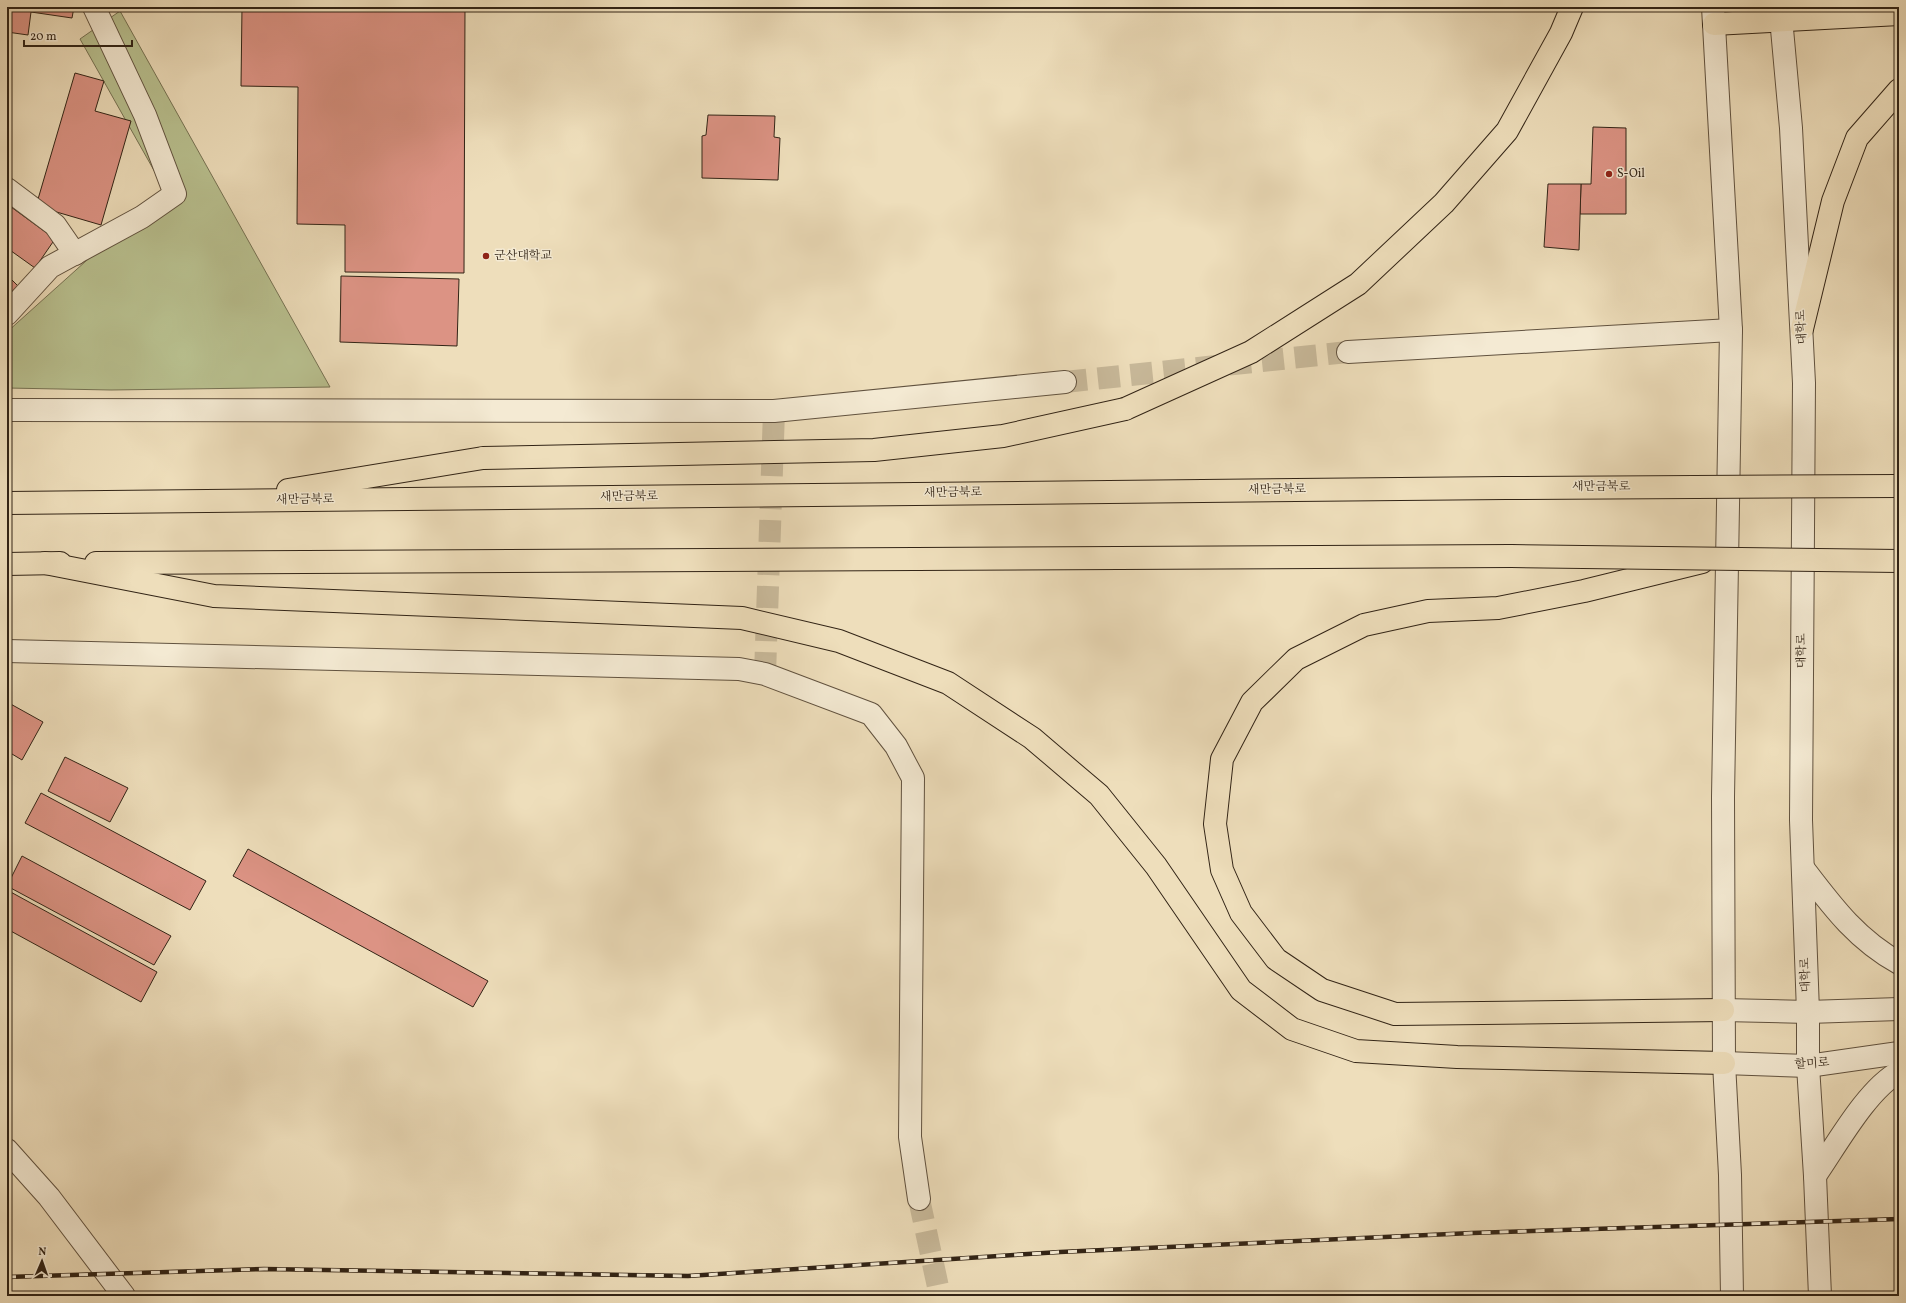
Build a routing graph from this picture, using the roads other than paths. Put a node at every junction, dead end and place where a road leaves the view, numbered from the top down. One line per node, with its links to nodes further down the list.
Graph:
1 (94, 7): 8 (street)
2 (1572, 7): 18 (highway, bridge)
3 (1780, 14): 4 (highway); 5 (highway); 10 (street, 대학로)
4 (1899, 14)
5 (1714, 16): 11 (street)
6 (1899, 90): 10 (highway)
7 (7, 189): 8 (street)
8 (75, 254): 9 (street)
9 (7, 314)
10 (1802, 329): 25 (street, 대학로)
11 (1731, 330): 12 (street); 28 (street)
12 (1348, 352)
13 (1065, 382): 14 (street)
14 (7, 410)
15 (1899, 477): 16 (highway, bridge)
16 (1848, 486): 17 (highway, 새만금북로, bridge); 18 (highway, 새만금북로, bridge)
17 (1899, 486)
18 (217, 501): 19 (highway, 새만금북로)
19 (7, 503)
20 (1719, 558): 21 (highway, bridge); 22 (highway, bridge); 28 (highway, bridge)
21 (1899, 561)
22 (45, 563): 23 (highway); 31 (highway)
23 (7, 564)
24 (7, 651): 36 (street)
25 (1803, 868): 26 (street); 29 (street, 대학로)
26 (1899, 963)
27 (1899, 1009): 29 (street)
28 (1723, 1010): 29 (street); 31 (street)
29 (1808, 1012): 32 (street, 대학로)
30 (1899, 1053): 32 (street, 할미로)
31 (1724, 1063): 32 (street, 할미로); 38 (street)
32 (1808, 1066): 35 (street, 대학로)
33 (1899, 1072): 35 (street)
34 (7, 1150): 37 (street)
35 (1815, 1176): 39 (street, 대학로)
36 (919, 1198)
37 (124, 1296)
38 (1732, 1296)
39 (1820, 1296)

